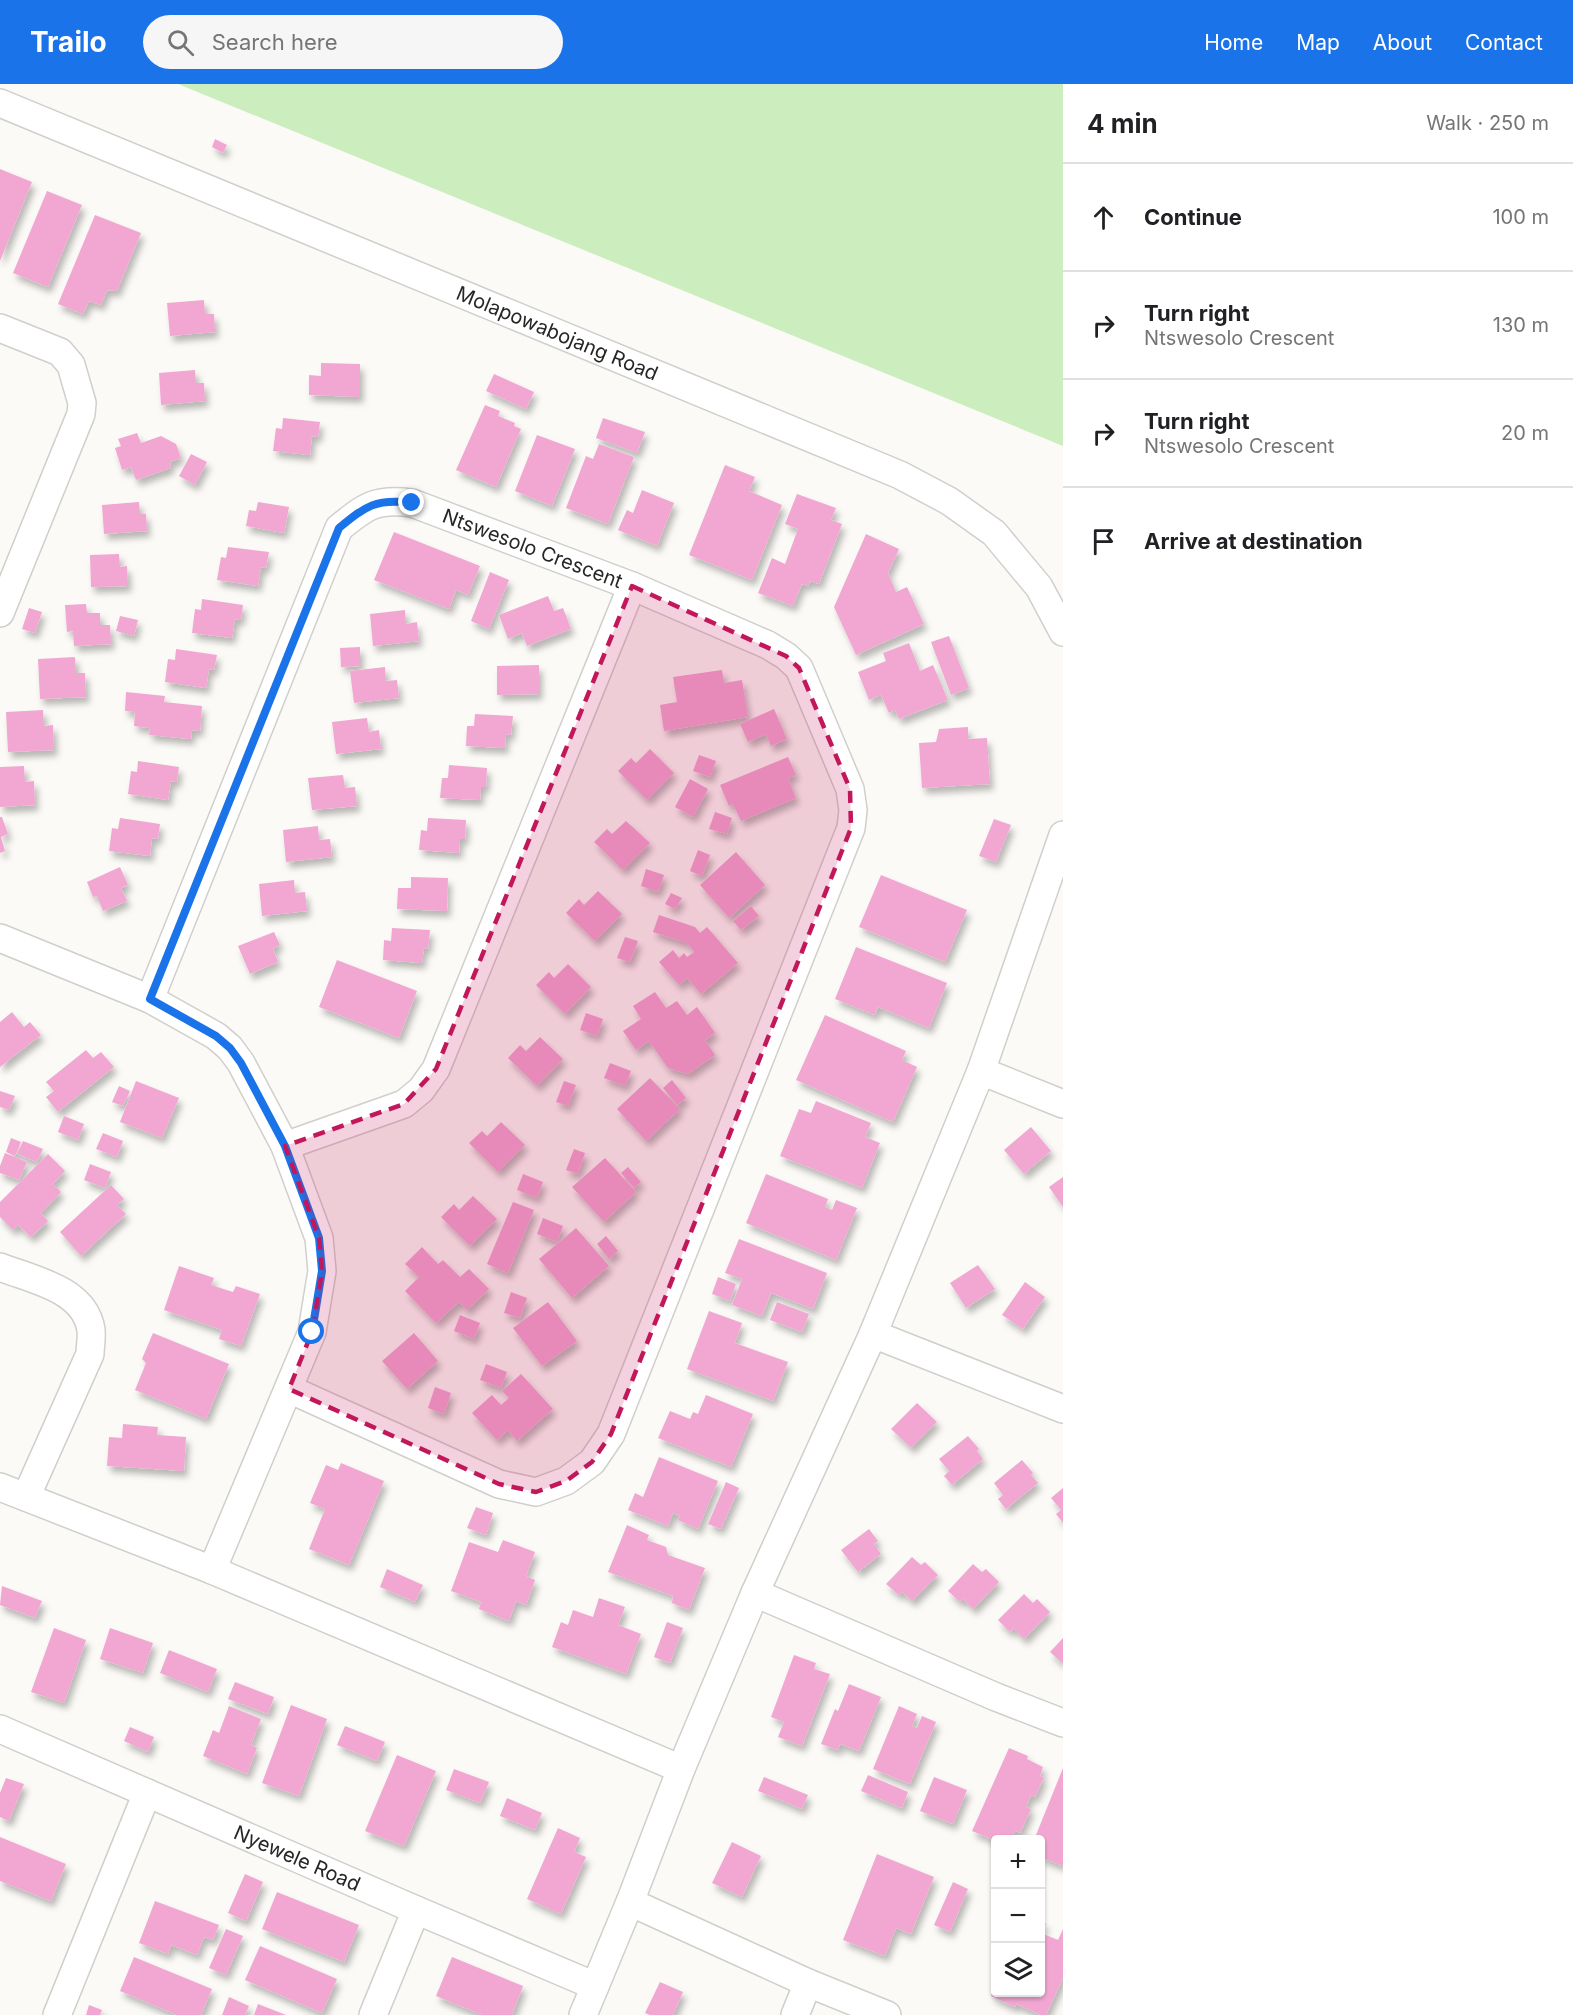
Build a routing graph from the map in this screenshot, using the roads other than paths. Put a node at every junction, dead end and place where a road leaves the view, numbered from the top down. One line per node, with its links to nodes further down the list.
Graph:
1 (0, 103): 5 (street, Molapowabojang Road)
2 (0, 327): 4 (street)
3 (632, 586): 8 (street, Ntswesolo Crescent); 11 (street); 14 (street, Ntswesolo Crescent)
4 (0, 613)
5 (1063, 632)
6 (1063, 834): 9 (street)
7 (0, 938): 8 (street)
8 (150, 999): 11 (street)
9 (981, 1071): 10 (street); 13 (street)
10 (1063, 1104)
11 (285, 1146): 14 (street)
12 (0, 1267): 17 (street)
13 (873, 1334): 15 (street); 19 (street)
14 (289, 1389): 18 (street)
15 (1063, 1409)
16 (0, 1486): 17 (street)
17 (27, 1497): 18 (street)
18 (212, 1570): 22 (street)
19 (755, 1593): 20 (street); 22 (street)
20 (1063, 1723)
21 (0, 1729): 23 (street, Nyewele Road)
22 (681, 1768): 24 (street)
23 (147, 1793): 25 (street, Nyewele Road); 28 (street)
24 (630, 1902): 26 (street); 27 (street)
25 (416, 1910): 27 (street, Nyewele Road); 29 (street)
26 (808, 1983): 31 (street); 32 (street)
27 (595, 1986): 30 (street)
28 (57, 2015)
29 (373, 2015)
30 (583, 2015)
31 (795, 2015)
32 (887, 2015)

